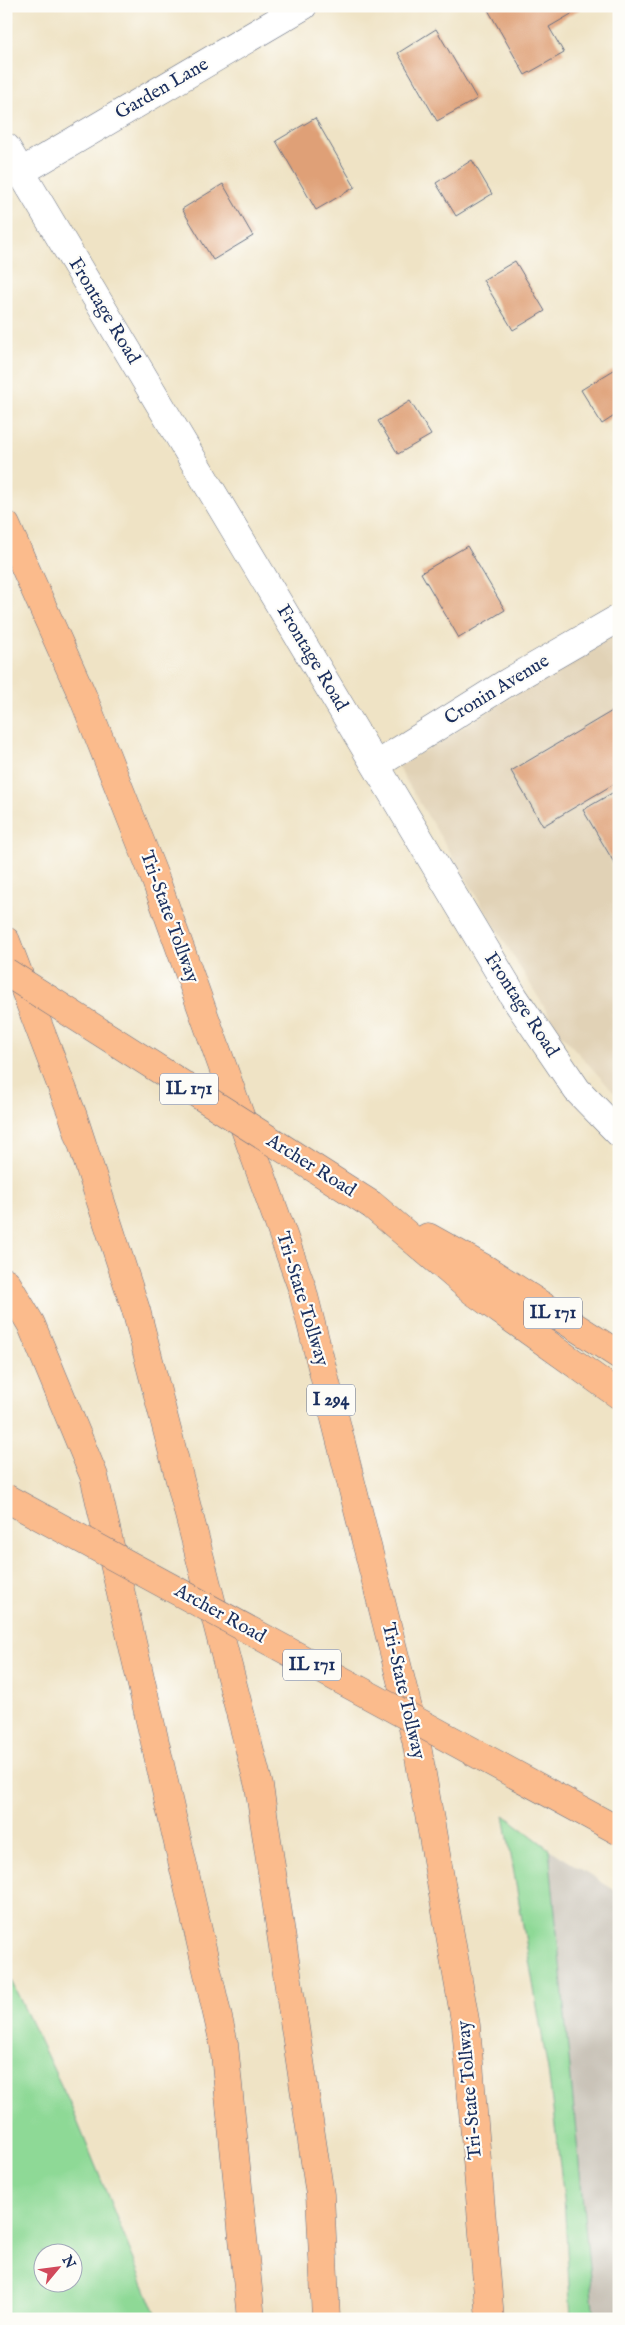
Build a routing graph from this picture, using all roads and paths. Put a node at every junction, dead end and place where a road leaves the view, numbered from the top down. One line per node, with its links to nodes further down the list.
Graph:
1 (303, 6): 3 (street, Garden Lane)
2 (6, 147): 3 (street, Frontage Road)
3 (21, 172): 6 (street, Frontage Road)
4 (6, 525): 18 (main road, Tri-State Tollway / I 294)
5 (619, 618): 6 (street, Cronin Avenue)
6 (376, 765): 9 (street, Frontage Road)
7 (6, 941): 17 (main road)
8 (6, 972): 10 (main road, Archer Road / IL 171, bridge)
9 (619, 1133)
10 (480, 1281): 12 (main road, IL 171); 13 (main road)
11 (6, 1282): 16 (main road)
12 (619, 1356)
13 (619, 1395)
14 (6, 1498): 15 (main road, Archer Road / IL 171, bridge)
15 (619, 1831)
16 (251, 2319)
17 (326, 2319)
18 (490, 2319)

